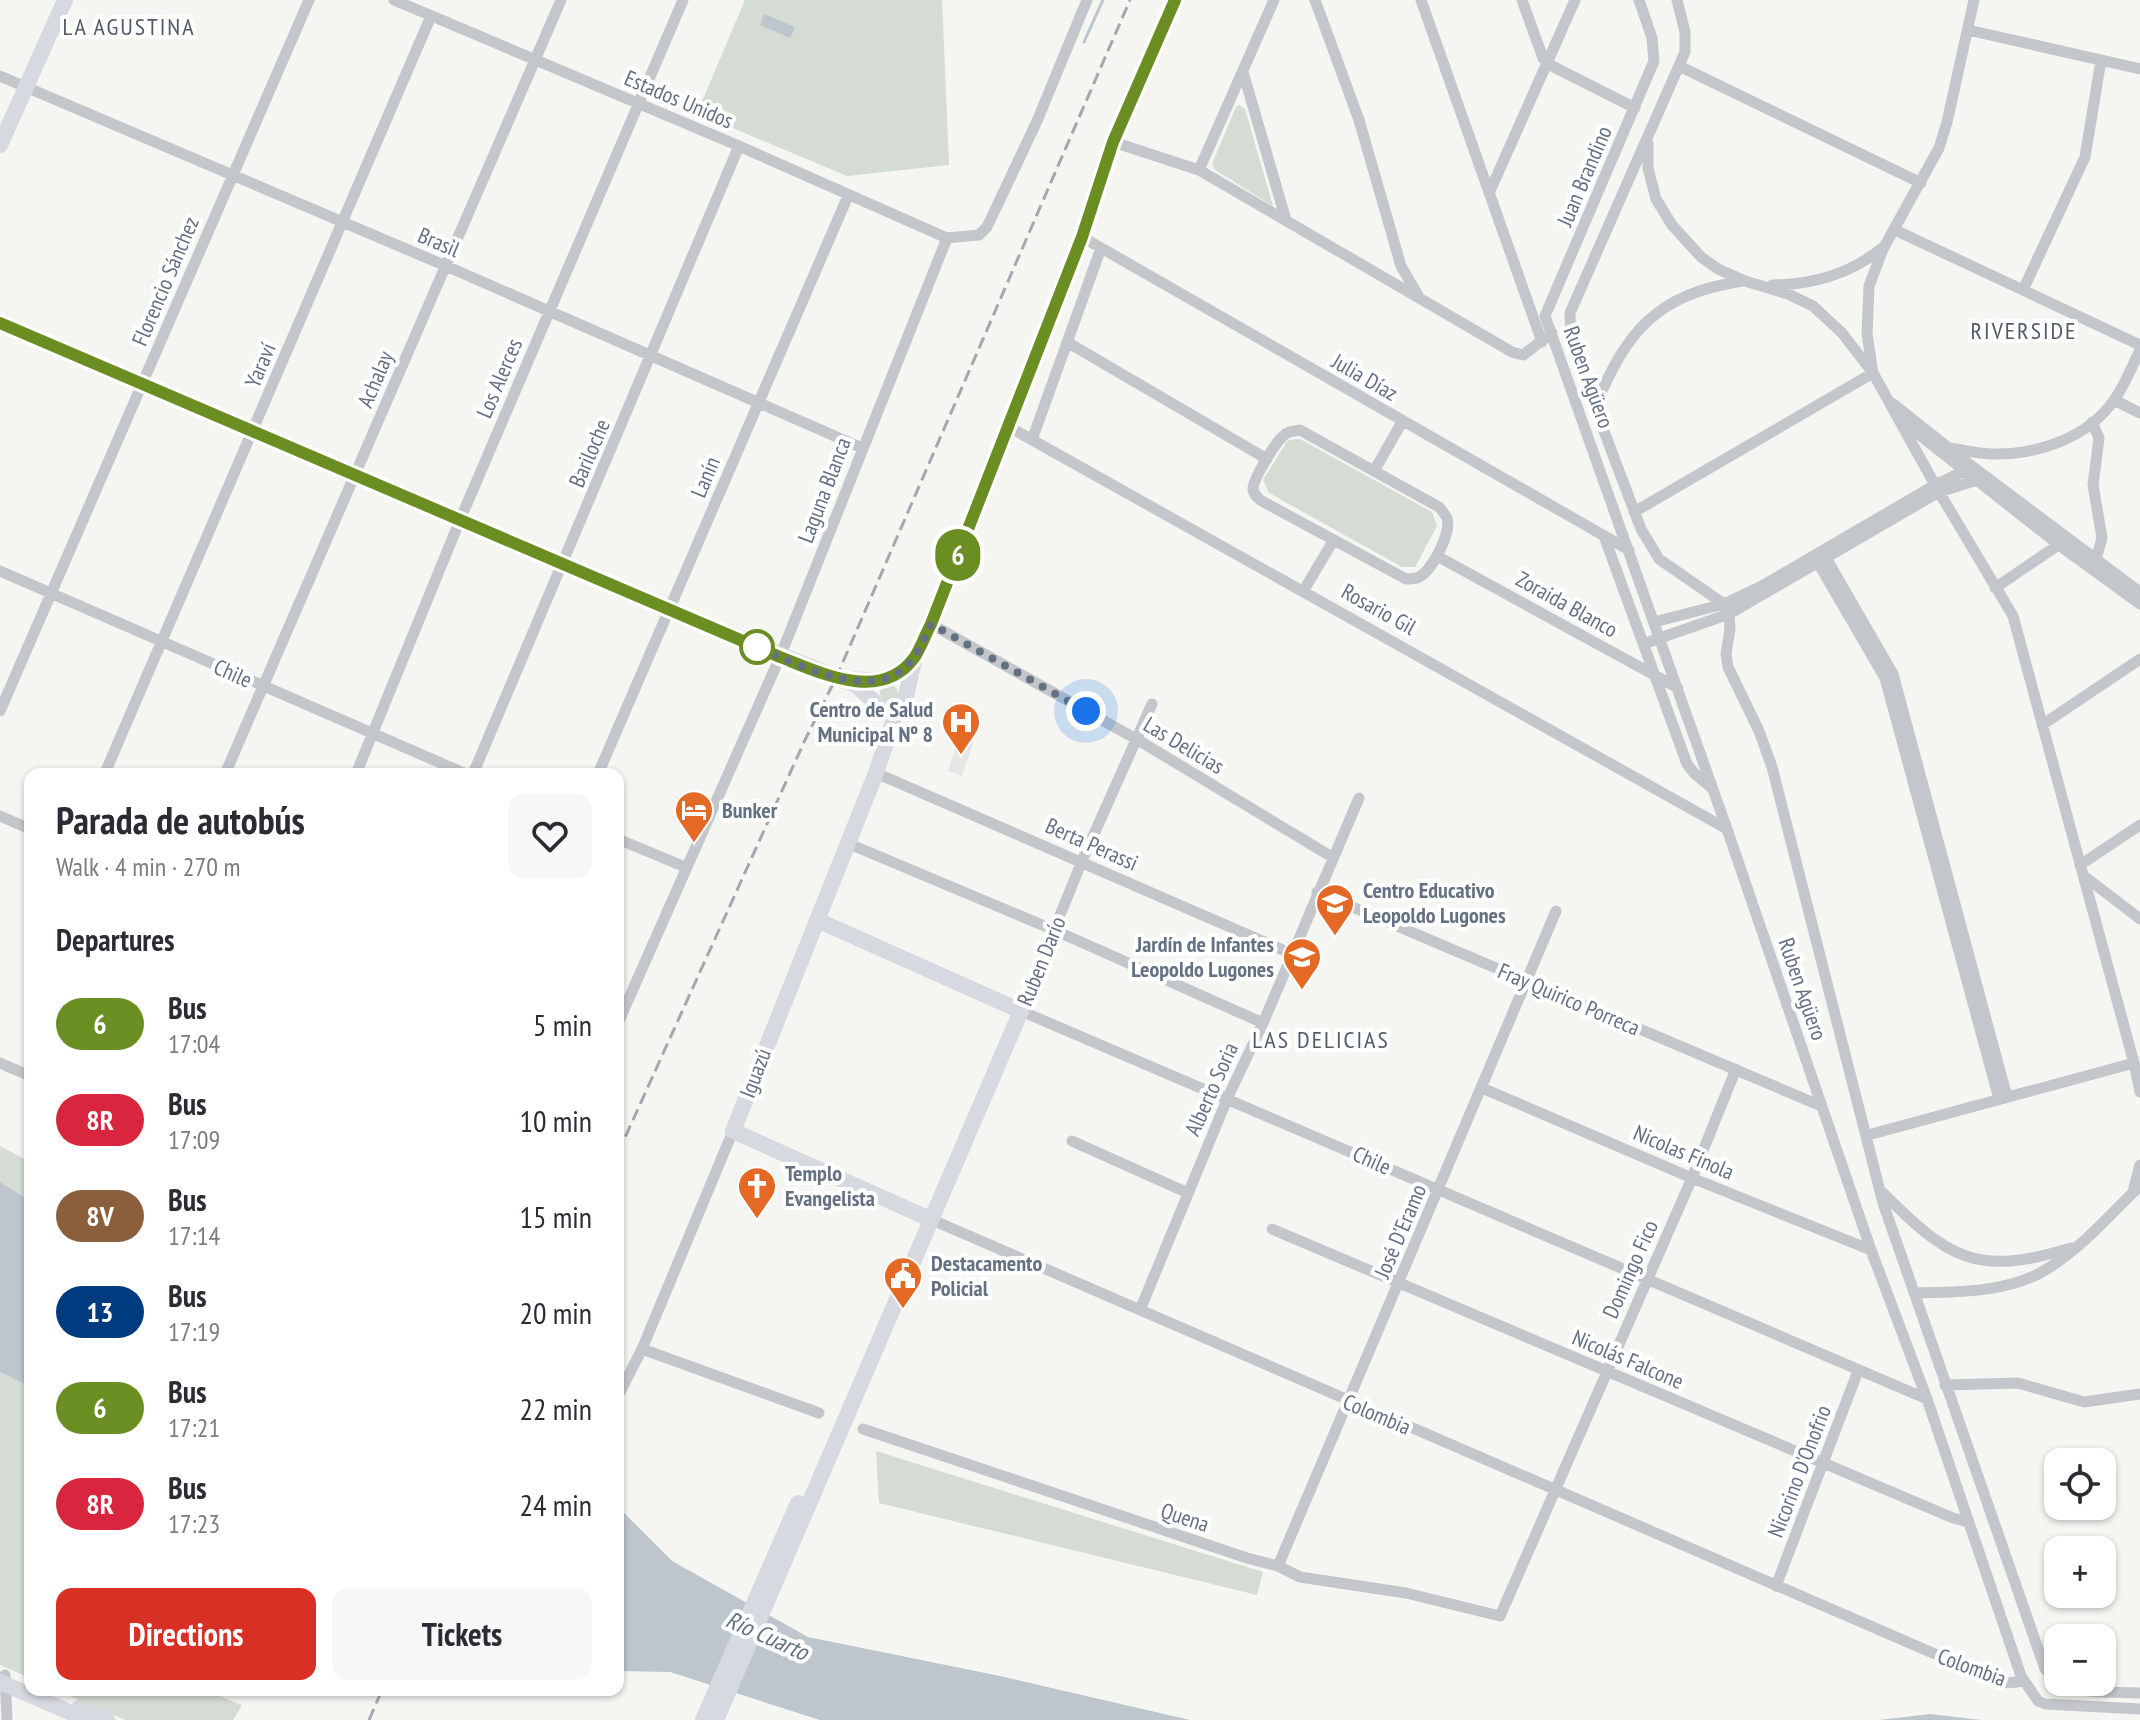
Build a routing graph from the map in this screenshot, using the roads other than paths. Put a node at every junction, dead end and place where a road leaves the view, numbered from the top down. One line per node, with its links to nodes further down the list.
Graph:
1 (65, 0): 25 (main road)
2 (309, 0): 33 (street, Florencio Sánchez)
3 (394, 0): 16 (street, Estados Unidos)
4 (561, 0): 19 (street, Achalay)
5 (683, 0): 26 (street, Los Alerces)
6 (1087, 0): 41 (street)
7 (1175, 0): 29 (main road)
8 (1274, 0): 23 (street)
9 (1315, 0): 48 (street)
10 (1421, 0): 35 (street, Ruben Agüero)
11 (1522, 0): 20 (street)
12 (1575, 0): 20 (street)
13 (1639, 0): 27 (street, Juan Brandino)
14 (1677, 0): 21 (street)
15 (1974, 0): 17 (street)
16 (431, 16): 19 (street, Estados Unidos); 38 (street, Yaraví)
17 (1968, 30): 18 (street); 34 (street)
18 (2101, 60): 22 (street); 47 (street)
19 (536, 61): 26 (street, Estados Unidos); 44 (street, Achalay)
20 (1548, 64): 27 (street); 35 (street)
21 (1679, 66): 28 (street); 34 (street)
22 (2140, 69)
23 (1243, 72): 32 (street); 37 (street)
24 (0, 76): 25 (street, Brasil)
25 (26, 87): 30 (main road); 33 (street, Brasil)
26 (639, 104): 31 (street, Estados Unidos); 49 (street, Los Alerces)
27 (1635, 108): 50 (street, Juan Brandino)
28 (1649, 135): 45 (street); 62 (street)
29 (1113, 142): 32 (street); 40 (main road)
30 (0, 145)
31 (739, 146): 36 (street, Estados Unidos); 56 (street, Bariloche)
32 (1199, 170): 37 (street)
33 (232, 176): 38 (street, Brasil); 58 (street, Florencio Sánchez)
34 (1921, 183): 39 (street)
35 (1490, 191): 54 (street, Ruben Agüero)
36 (848, 196): 41 (street, Estados Unidos); 61 (street, Lanín)
37 (1286, 220): 48 (street)
38 (342, 224): 44 (street, Brasil); 68 (street, Yaraví)
39 (1895, 230): 42 (street); 47 (street)
40 (1082, 237): 43 (street, Julia Díaz); 67 (main road)
41 (947, 238): 71 (street, Laguna Blanca)
42 (1886, 245): 46 (street); 57 (street)
43 (1101, 248): 53 (street); 65 (street, Julia Díaz)
44 (446, 266): 49 (street, Brasil); 76 (street, Achalay)
45 (1745, 281): 46 (street); 62 (street)
46 (1759, 285): 57 (street)
47 (2023, 290): 55 (street)
48 (1420, 298): 54 (street)
49 (550, 311): 56 (street, Brasil); 80 (street, Los Alerces)
50 (1545, 316): 52 (street, Ruben Agüero)
51 (0, 323): 58 (main road)
52 (1552, 333): 54 (street); 84 (street, Ruben Agüero)
53 (1067, 342): 69 (street); 73 (street)
54 (1542, 342)
55 (2140, 348): 60 (street)
56 (651, 357): 61 (street, Brasil); 88 (street, Bariloche)
57 (1873, 373): 59 (street); 79 (street)
58 (142, 384): 68 (main road); 93 (street, Florencio Sánchez)
59 (1887, 399): 64 (street); 72 (street)
60 (2114, 400): 63 (street); 66 (street)
61 (759, 404): 71 (street, Brasil); 96 (street, Lanín)
62 (1595, 407): 79 (street)
63 (2140, 413)
64 (1896, 416): 70 (street); 78 (street)
65 (1402, 422): 75 (street); 81 (street, Julia Díaz)
66 (2092, 422): 72 (street); 87 (street)
67 (1009, 427): 69 (street, Rosario Gil); 98 (main road)
68 (253, 431): 76 (main road); 100 (street, Yaraví)
69 (1032, 440): 91 (street, Rosario Gil)
70 (1933, 446): 72 (street); 74 (street)
71 (862, 448): 102 (street, Laguna Blanca)
72 (1949, 448): 74 (street)
73 (1267, 459): 75 (street); 82 (street)
74 (1969, 469): 77 (street); 78 (street)
75 (1374, 471): 85 (street)
76 (356, 474): 80 (main road); 106 (street, Achalay)
77 (1983, 480): 78 (street); 83 (street)
78 (1937, 489): 86 (street); 90 (street)
79 (1634, 512): 95 (street)
80 (460, 520): 88 (main road); 112 (street, Los Alerces)
81 (1604, 536): 84 (street, Julia Díaz); 101 (street)
82 (1333, 541): 85 (street); 91 (street)
83 (2064, 541): 87 (street); 90 (street); 94 (street)
84 (1629, 550): 97 (street, Ruben Agüero)
85 (1437, 556): 105 (street, Zoraida Blanco)
86 (1820, 557): 95 (street); 150 (street)
87 (2096, 559): 92 (street)
88 (564, 564): 96 (main road); 118 (street, Bariloche)
89 (0, 571): 93 (street, Chile)
90 (1995, 588): 111 (street)
91 (1304, 590): 126 (street, Rosario Gil)
92 (2140, 592)
93 (51, 593): 100 (street, Chile); 110 (street, Florencio Sánchez)
94 (2140, 604)
95 (1726, 609): 97 (street); 99 (street); 153 (street)
96 (669, 610): 102 (main road); 119 (street, Lanín)
97 (1654, 622): 99 (street, Ruben Agüero)
98 (931, 624): 103 (main road); 113 (street, Las Delicias)
99 (1661, 639): 101 (street); 107 (street, Ruben Agüero)
100 (163, 642): 106 (street, Chile); 114 (street, Yaraví)
101 (1643, 644): 105 (street)
102 (780, 657): 108 (main road); 131 (street, Laguna Blanca)
103 (915, 657): 108 (main road); 108 (main road)
104 (2140, 659): 111 (street)
105 (1654, 674): 107 (street, Zoraida Blanco); 121 (street)
106 (264, 686): 112 (street, Chile); 115 (street, Achalay)
107 (1678, 688): 121 (street, Ruben Agüero)
108 (884, 695): 120 (main road, Iguazú)
109 (1152, 704): 113 (street, Ruben Darío)
110 (0, 711)
111 (2042, 725): 132 (street)
112 (373, 734): 116 (street, Los Alerces); 117 (street, Chile)
113 (1138, 740): 129 (street, Las Delicias); 130 (street, Ruben Darío)
114 (107, 768)
115 (228, 768)
116 (359, 768)
117 (452, 768)
118 (476, 768)
119 (601, 768)
120 (876, 773): 128 (main road, Iguazú); 130 (street, Berta Perassi)
121 (1713, 789): 126 (street, Ruben Agüero)
122 (1359, 798): 129 (street, Alberto Soria)
123 (0, 816): 125 (street)
124 (2140, 825): 132 (street)
125 (24, 826)
126 (1727, 829): 151 (street, Ruben Agüero)
127 (624, 842): 131 (street)
128 (847, 843): 136 (main road, Iguazú); 137 (street)
129 (1332, 857): 133 (street, Alberto Soria)
130 (1082, 861): 137 (street, Ruben Darío); 138 (street, Berta Perassi)
131 (685, 867): 140 (street, Laguna Blanca)
132 (2082, 870): 135 (street); 144 (street)
133 (1317, 892): 138 (street, Alberto Soria); 139 (street, Fray Quirico Porreca)
134 (1556, 911): 139 (street, José D'Eramo)
135 (2140, 919)
136 (817, 920): 141 (main road, Chile); 152 (main road, Iguazú)
137 (1054, 930): 141 (street, Ruben Darío); 142 (street)
138 (1292, 954): 142 (street, Alberto Soria)
139 (1527, 982): 145 (street, Fray Quirico Porreca); 147 (street, José D'Eramo)
140 (624, 1009)
141 (1021, 1011): 149 (street, Chile); 161 (main road, Ruben Darío)
142 (1263, 1023): 149 (street, Alberto Soria)
143 (0, 1063): 146 (street)
144 (2134, 1063): 148 (street); 150 (street)
145 (1736, 1069): 151 (street, Fray Quirico Porreca); 156 (street, Domingo Fico)
146 (24, 1073)
147 (1482, 1088): 156 (street, Nicolas Finola); 158 (street, José D'Eramo)
148 (2140, 1092)
149 (1228, 1097): 158 (street, Chile); 160 (street, Alberto Soria)
150 (2003, 1098): 153 (street)
151 (1821, 1106): 164 (street, Ruben Agüero)
152 (733, 1131): 161 (main road, Colombia); 169 (street, Iguazú)
153 (1868, 1135): 159 (street)
154 (1072, 1141): 160 (street)
155 (2140, 1165): 157 (street)
156 (1692, 1178): 164 (street, Nicolas Finola); 165 (street, Domingo Fico)
157 (2136, 1189): 163 (street)
158 (1439, 1190): 165 (street, Chile); 166 (street, José D'Eramo)
159 (1882, 1192): 163 (street); 167 (street)
160 (1188, 1193): 168 (street, Alberto Soria)
161 (930, 1219): 168 (street, Colombia); 180 (main road, Ruben Darío)
162 (1272, 1229): 166 (street, Nicolás Falcone)
163 (2079, 1245): 167 (street)
164 (1871, 1250): 175 (street, Ruben Agüero)
165 (1646, 1279): 170 (street, Domingo Fico); 171 (street, Chile)
166 (1400, 1283): 170 (street, Nicolás Falcone); 176 (street, José D'Eramo)
167 (1914, 1293): 173 (street)
168 (1140, 1310): 176 (street, Colombia)
169 (642, 1349): 172 (street, Iguazú); 177 (street)
170 (1607, 1371): 179 (street, Nicolás Falcone); 181 (street, Domingo Fico)
171 (1858, 1371): 175 (street, Chile); 179 (street, Nicorino D'Onofrio)
172 (624, 1384)
173 (1945, 1385): 174 (street); 190 (street)
174 (2140, 1394)
175 (1927, 1399): 182 (street, Ruben Agüero)
176 (1350, 1402): 181 (street, Colombia); 183 (street, José D'Eramo)
177 (819, 1413)
178 (863, 1429): 183 (street, Quena)
179 (1823, 1465): 182 (street, Nicolás Falcone); 184 (street, Nicorino D'Onofrio)
180 (816, 1476): 197 (main road); 198 (main road)
181 (1556, 1491): 184 (street, Colombia); 185 (street, Domingo Fico)
182 (1969, 1522): 186 (street, Ruben Agüero)
183 (1278, 1566): 185 (street, Quena)
184 (1776, 1586): 186 (street, Colombia)
185 (1500, 1616)
186 (2021, 1676): 193 (street)
187 (2, 1680): 188 (main road); 189 (main road); 194 (street)
188 (24, 1685)
189 (24, 1690)
190 (2140, 1693)
191 (36, 1696): 195 (main road)
192 (53, 1696): 196 (main road)
193 (2140, 1709)
194 (7, 1720)
195 (88, 1720)
196 (107, 1720)
197 (703, 1720)
198 (716, 1720)

